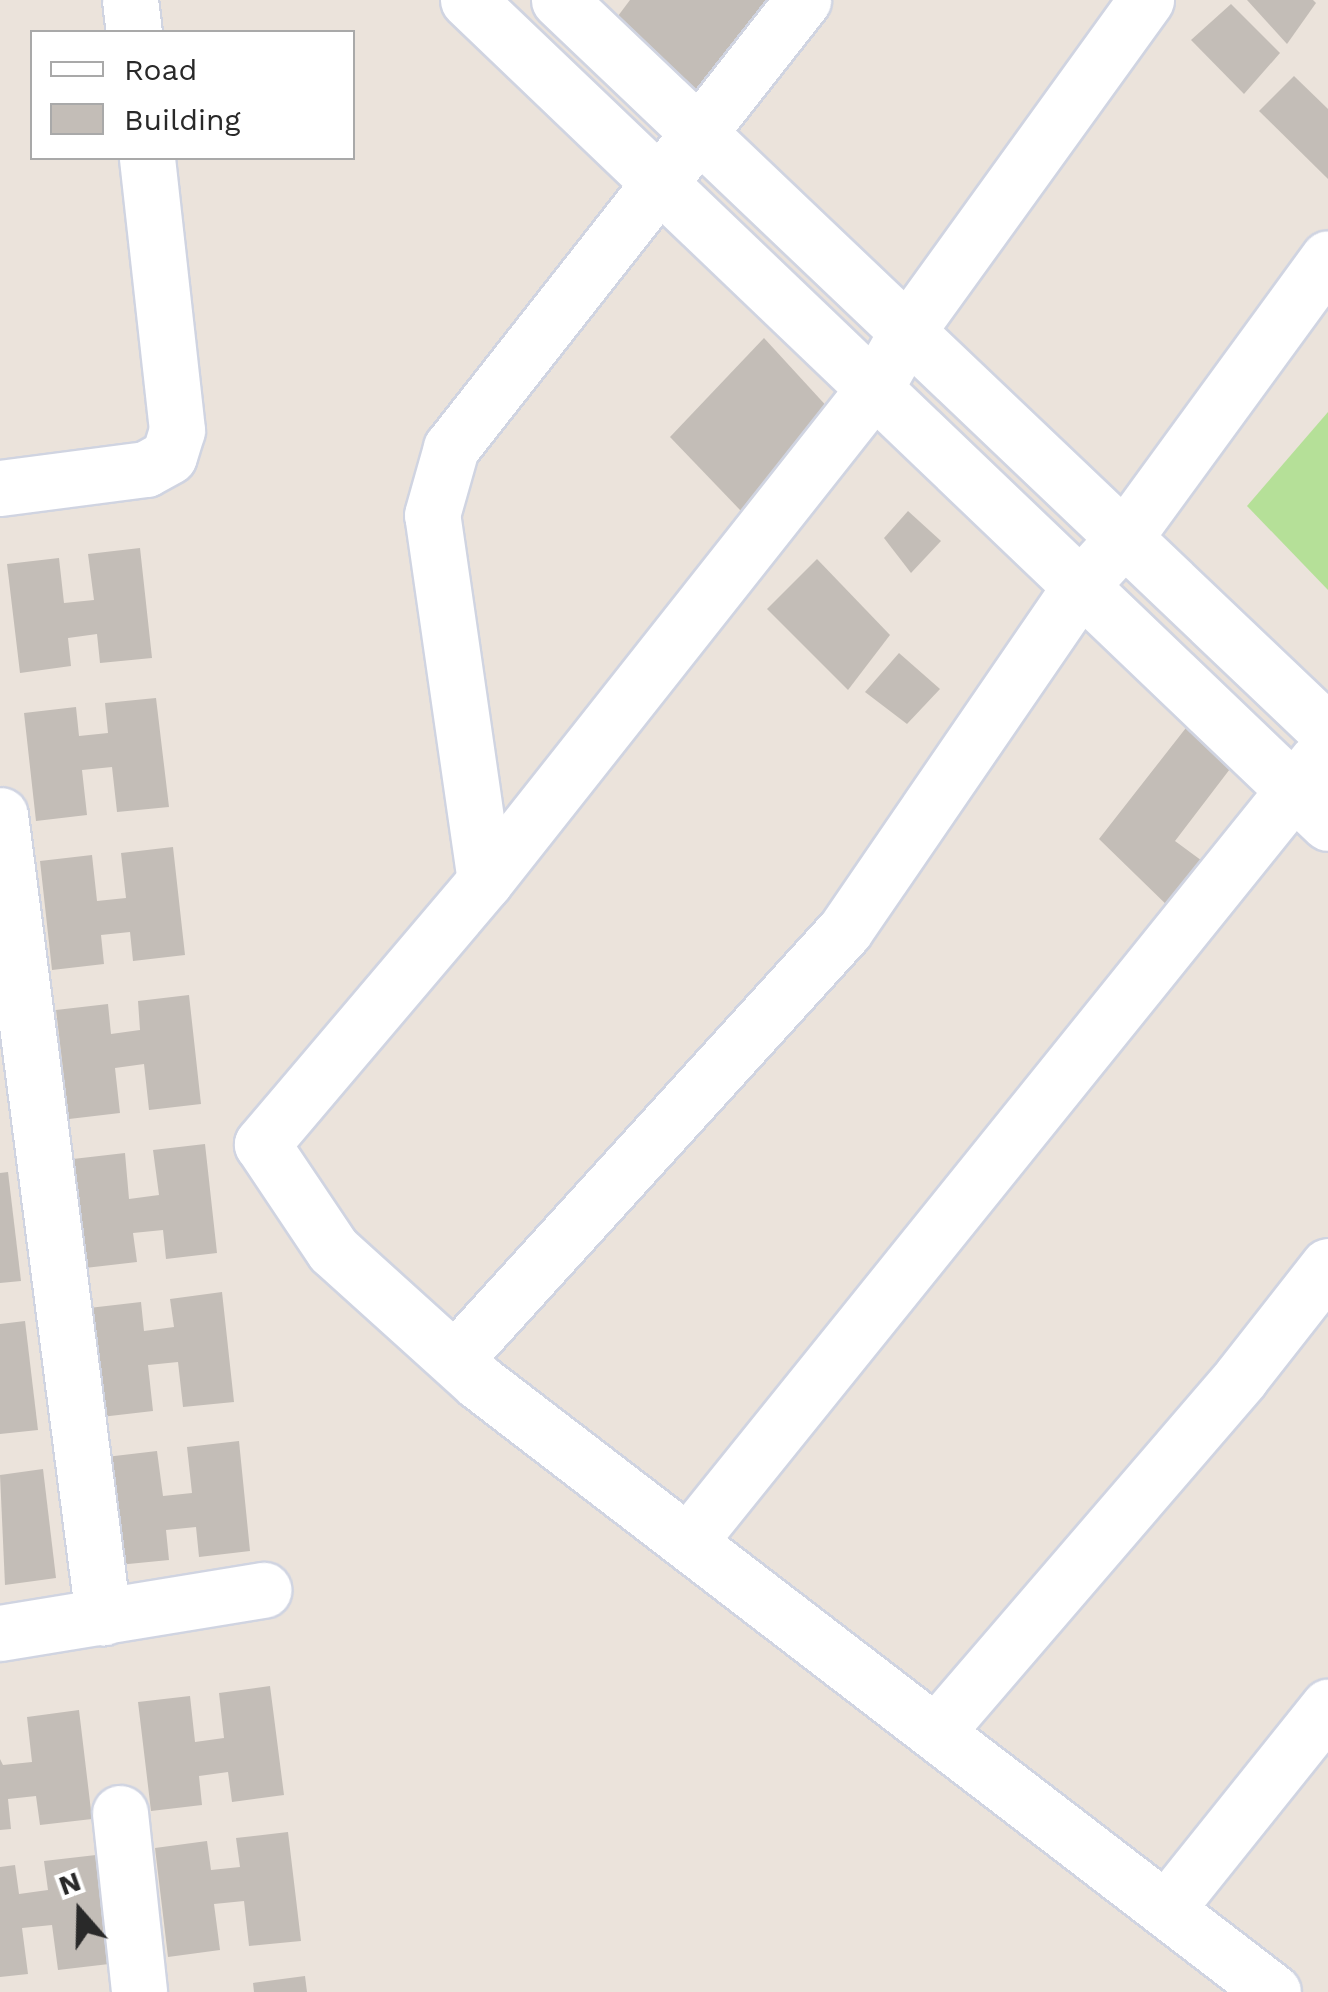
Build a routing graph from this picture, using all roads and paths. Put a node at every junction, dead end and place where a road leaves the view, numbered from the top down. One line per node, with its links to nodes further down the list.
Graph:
1 (130, 0): 6 (street)
2 (468, 0): 9 (street)
3 (559, 0): 7 (street)
4 (803, 0): 7 (street)
5 (1146, 0): 11 (street)
6 (134, 30)
7 (698, 131): 9 (street); 11 (street)
8 (147, 160): 13 (street)
9 (666, 182): 12 (street); 20 (street)
10 (1328, 258): 14 (street)
11 (908, 330): 12 (street); 14 (street)
12 (876, 386): 15 (street); 20 (street)
13 (0, 488)
14 (1124, 538): 15 (street); 16 (street)
15 (1080, 585): 18 (street); 22 (street)
16 (1328, 732)
17 (1328, 747): 18 (street)
18 (1311, 807): 23 (street)
19 (0, 815): 25 (street)
20 (485, 881): 22 (street)
21 (1328, 1266): 28 (street)
22 (455, 1360): 23 (street)
23 (688, 1542): 28 (street)
24 (264, 1590): 25 (street)
25 (103, 1618): 26 (street)
26 (0, 1634)
27 (1328, 1708): 30 (street)
28 (936, 1732): 30 (street)
29 (120, 1813): 31 (street)
30 (1167, 1908): 32 (street)
31 (139, 1992)
32 (1273, 1992)

